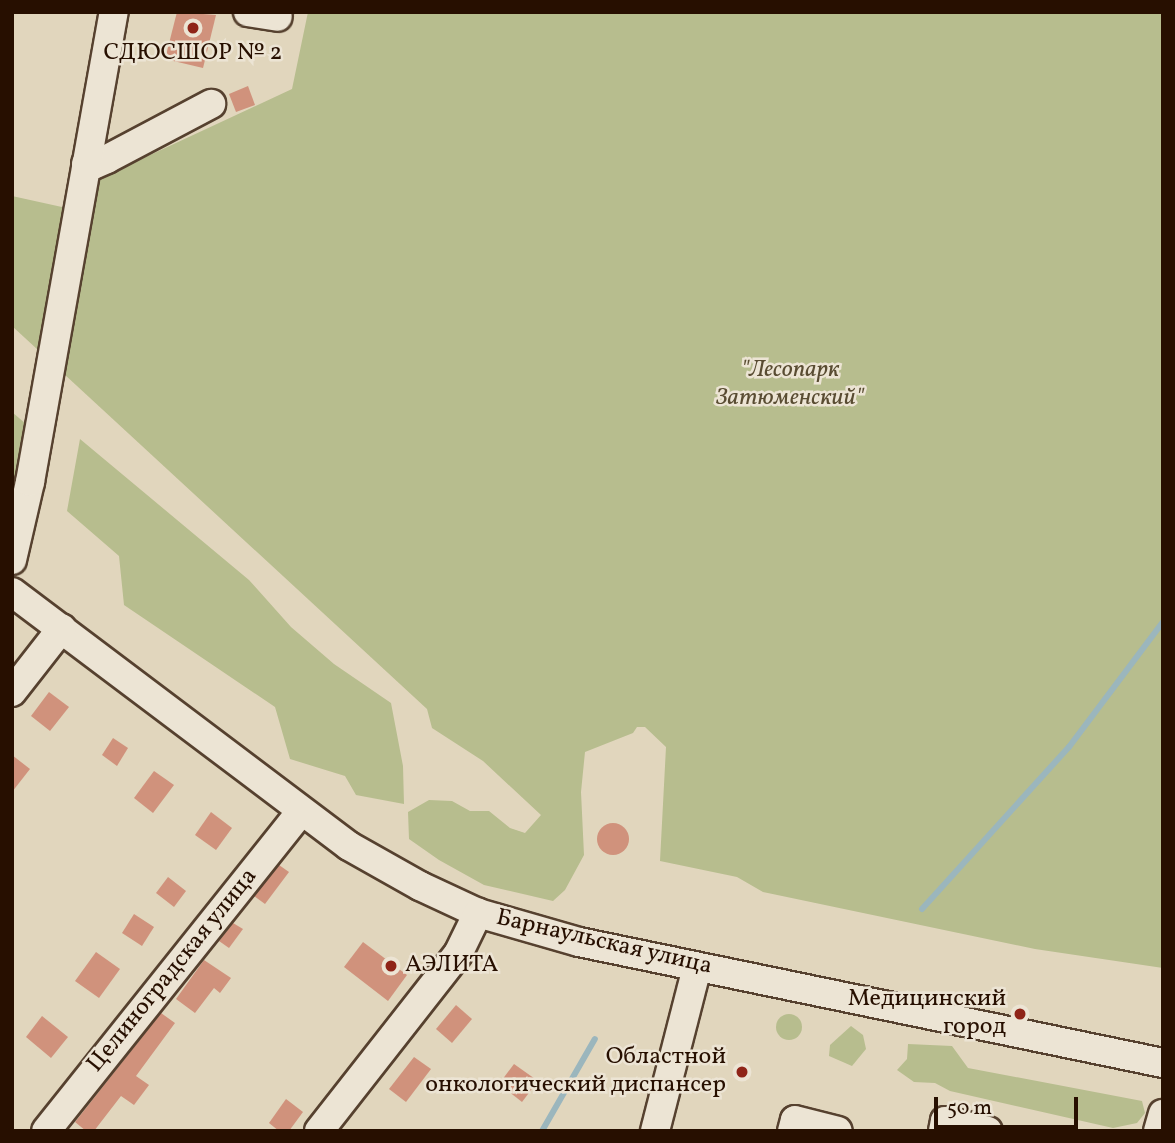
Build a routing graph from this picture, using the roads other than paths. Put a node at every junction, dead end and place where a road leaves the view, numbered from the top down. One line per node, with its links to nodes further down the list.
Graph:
1 (114, 12): 5 (street)
2 (248, 12): 3 (street)
3 (278, 17)
4 (211, 104): 5 (street)
5 (86, 163): 6 (street)
6 (12, 560)
7 (12, 593): 8 (street, Барнаульская улица)
8 (62, 628): 9 (street); 10 (street, Барнаульская улица)
9 (12, 692)
10 (301, 811): 11 (street, Барнаульская улица); 15 (street, Целиноградская улица)
11 (478, 913): 12 (street, Барнаульская улица); 16 (street)
12 (697, 967): 13 (street, Барнаульская улица); 17 (street)
13 (1163, 1063)
14 (1163, 1114): 22 (street)
15 (46, 1131)
16 (319, 1131)
17 (655, 1131)
18 (792, 1131): 19 (street)
19 (838, 1131)
20 (943, 1131): 21 (street)
21 (988, 1131)
22 (1158, 1131)

